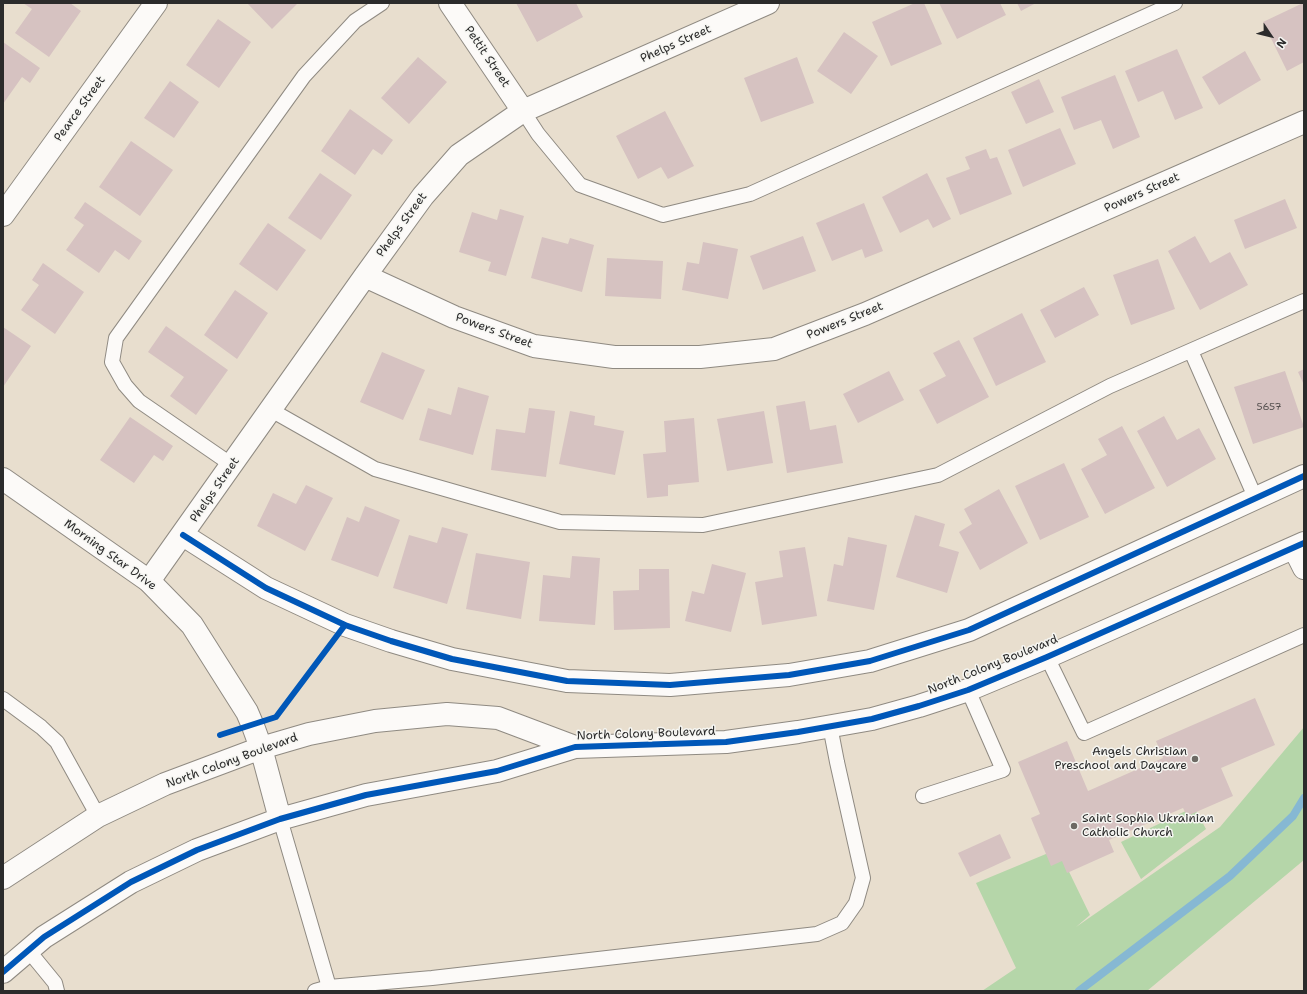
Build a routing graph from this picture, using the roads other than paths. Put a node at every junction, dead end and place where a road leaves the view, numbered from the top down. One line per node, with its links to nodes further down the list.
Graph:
1 (156, 3): 8 (street, Pearce Street)
2 (382, 3): 13 (lane)
3 (450, 3): 6 (street, Pettit Street)
4 (768, 3): 6 (street, Phelps Street)
5 (1175, 3): 6 (lane)
6 (523, 111): 9 (street, Phelps Street)
7 (1304, 122): 9 (street, Powers Street)
8 (3, 215)
9 (364, 276): 12 (street, Phelps Street)
10 (1304, 301): 11 (lane)
11 (1191, 351): 12 (lane); 16 (lane)
12 (271, 410): 13 (street, Phelps Street)
13 (232, 465): 17 (street, Phelps Street)
14 (1304, 476): 16 (street)
15 (3, 479): 20 (street, Morning Star Drive)
16 (1255, 497): 17 (street)
17 (183, 535): 20 (street, Phelps Street)
18 (1299, 545): 19 (street); 22 (street, North Colony Boulevard)
19 (1304, 568)
20 (149, 582): 27 (street, Morning Star Drive)
21 (1304, 635): 22 (lane)
22 (1047, 657): 23 (street, North Colony Boulevard)
23 (968, 690): 25 (street, North Colony Boulevard); 28 (lane)
24 (3, 699): 29 (lane)
25 (830, 726): 26 (street, North Colony Boulevard); 34 (lane)
26 (575, 747): 27 (street, North Colony Boulevard); 30 (street, North Colony Boulevard)
27 (261, 748): 29 (street, North Colony Boulevard); 30 (street, Morning Star Drive)
28 (923, 796)
29 (98, 816): 31 (street, North Colony Boulevard)
30 (280, 819): 32 (street, North Colony Boulevard); 34 (lane)
31 (3, 878)
32 (28, 950): 33 (street, North Colony Boulevard); 35 (lane)
33 (3, 972)
34 (329, 987): 36 (lane)
35 (57, 991)
36 (315, 991)

